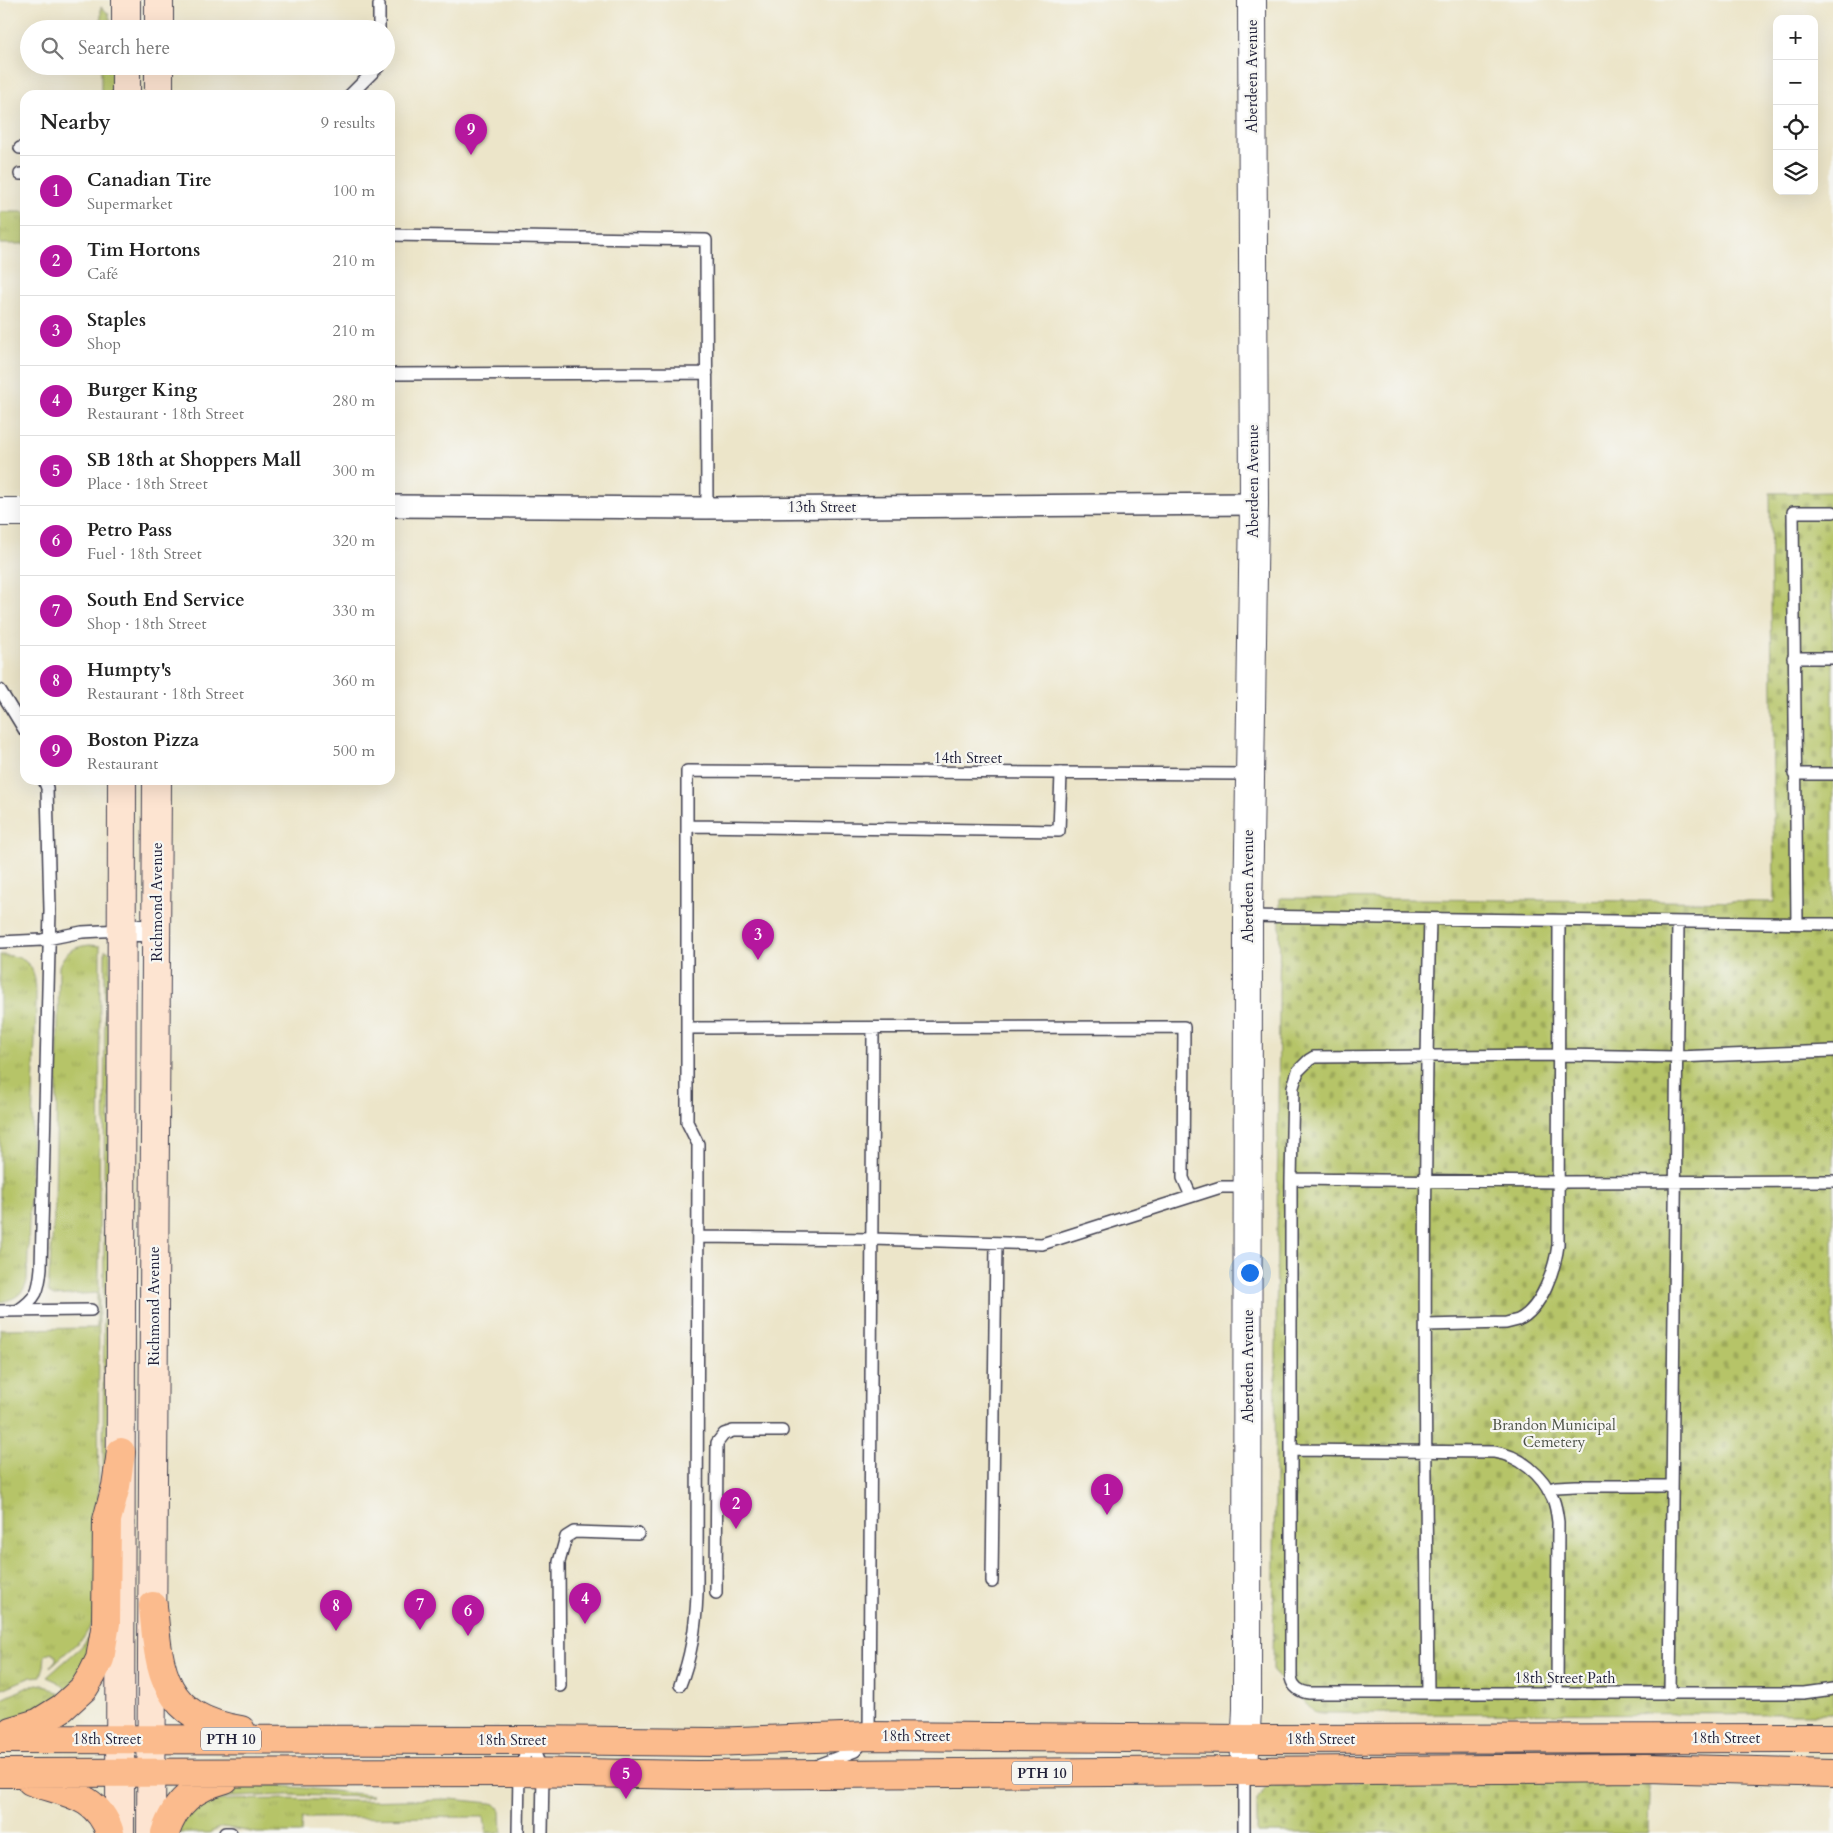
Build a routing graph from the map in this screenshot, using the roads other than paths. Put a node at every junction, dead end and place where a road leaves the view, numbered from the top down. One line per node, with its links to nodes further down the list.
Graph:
1 (126, 0): 5 (main road)
2 (159, 0): 6 (main road)
3 (1252, 0): 17 (street, Aberdeen Avenue)
4 (379, 5): 7 (lane)
5 (126, 20)
6 (159, 20)
7 (379, 20)
8 (126, 75): 11 (main road)
9 (159, 75): 12 (main road)
10 (370, 75): 13 (lane)
11 (126, 90)
12 (159, 90)
13 (355, 90)
14 (395, 235): 16 (lane)
15 (395, 374): 16 (lane)
16 (707, 374): 19 (lane)
17 (1254, 504): 19 (street, 13th Street); 26 (street, Aberdeen Avenue)
18 (395, 506): 19 (street, 13th Street)
19 (707, 508)
20 (1833, 512): 21 (lane)
21 (1793, 658): 22 (lane); 27 (lane)
22 (1833, 658)
23 (0, 690): 24 (lane)
24 (20, 723)
25 (1061, 773): 26 (lane, 14th Street); 32 (lane, 14th Street); 32 (lane)
26 (1249, 774): 33 (street, Aberdeen Avenue)
27 (1794, 774): 28 (lane); 37 (lane)
28 (1833, 774)
29 (46, 785): 41 (lane)
30 (122, 785): 39 (main road)
31 (157, 785): 40 (main road, Richmond Avenue)
32 (687, 826): 43 (lane)
33 (1248, 916): 34 (lane); 54 (street, Aberdeen Avenue)
34 (1430, 919): 35 (lane); 47 (lane)
35 (1559, 921): 36 (lane); 46 (lane)
36 (1678, 922): 37 (lane); 48 (lane)
37 (1797, 923): 38 (lane)
38 (1833, 924)
39 (121, 930): 40 (street); 41 (lane); 66 (main road)
40 (157, 931): 72 (main road, Richmond Avenue)
41 (50, 939): 42 (lane); 61 (lane)
42 (0, 942)
43 (687, 1028): 44 (lane); 56 (lane)
44 (873, 1028): 55 (lane); 57 (lane)
45 (1833, 1051): 48 (lane)
46 (1560, 1055): 47 (lane); 48 (lane); 52 (lane)
47 (1426, 1056): 49 (lane); 50 (lane)
48 (1677, 1056): 53 (lane)
49 (1291, 1179): 50 (lane); 64 (lane)
50 (1427, 1181): 52 (lane); 62 (lane)
51 (1833, 1181): 53 (lane)
52 (1559, 1182): 53 (lane); 62 (lane)
53 (1675, 1182): 67 (lane)
54 (1248, 1187): 55 (lane); 86 (street, Aberdeen Avenue)
55 (1191, 1196): 58 (lane)
56 (698, 1237): 57 (lane); 73 (lane)
57 (872, 1239): 58 (lane); 80 (lane)
58 (996, 1243): 70 (lane)
59 (91, 1310): 61 (lane)
60 (0, 1311): 61 (lane)
61 (17, 1311)
62 (1426, 1325): 65 (lane)
63 (782, 1431): 71 (lane)
64 (1291, 1450): 65 (lane); 76 (lane, 18th Street Path)
65 (1426, 1451): 68 (lane); 76 (lane)
66 (121, 1452): 79 (main road); 83 (main road)
67 (1672, 1486): 68 (lane); 78 (lane)
68 (1548, 1490): 77 (lane)
69 (638, 1534): 74 (lane)
70 (992, 1582)
71 (716, 1593)
72 (153, 1606): 84 (main road, Richmond Avenue); 85 (main road)
73 (680, 1685)
74 (560, 1686)
75 (1833, 1689): 78 (lane, 18th Street Path)
76 (1428, 1693): 77 (lane, 18th Street Path)
77 (1557, 1693): 78 (lane, 18th Street Path)
78 (1670, 1694)
79 (0, 1733)
80 (869, 1736): 86 (main road, 18th Street / PTH 10); 87 (main road, 18th Street / PTH 10); 95 (lane)
81 (1833, 1738): 86 (main road, 18th Street / PTH 10)
82 (0, 1739): 83 (main road, 18th Street / PTH 10)
83 (120, 1739): 84 (main road, 18th Street / PTH 10); 90 (main road)
84 (152, 1739): 85 (main road, 18th Street / PTH 10); 93 (main road, Richmond Avenue)
85 (309, 1739): 87 (main road, 18th Street / PTH 10)
86 (1246, 1739): 88 (street, Aberdeen Avenue)
87 (530, 1740): 91 (lane); 91 (lane)
88 (1244, 1771): 92 (main road, 18th Street / PTH 10); 95 (main road, 18th Street / PTH 10); 104 (lane)
89 (0, 1773): 90 (main road, 18th Street / PTH 10); 96 (main road)
90 (120, 1773): 93 (main road, 18th Street / PTH 10); 97 (main road)
91 (531, 1773): 94 (main road, 18th Street / PTH 10); 95 (main road, 18th Street / PTH 10); 102 (lane); 103 (lane)
92 (1833, 1773)
93 (152, 1774): 94 (main road, 18th Street / PTH 10); 98 (main road, Richmond Avenue)
94 (252, 1774): 99 (main road)
95 (782, 1774)
96 (110, 1833)
97 (120, 1833)
98 (151, 1833)
99 (165, 1833)
100 (225, 1833): 101 (lane)
101 (231, 1833)
102 (518, 1833)
103 (542, 1833)
104 (1244, 1833)

